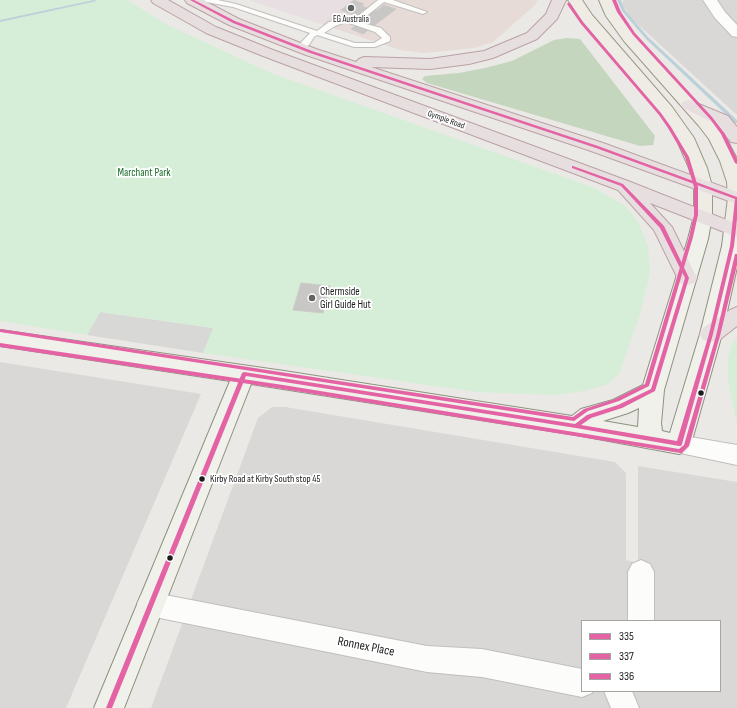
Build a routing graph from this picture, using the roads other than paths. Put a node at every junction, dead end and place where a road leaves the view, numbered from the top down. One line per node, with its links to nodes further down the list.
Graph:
1 (158, 0): 18 (highway, Gympie Road)
2 (192, 0): 14 (highway, Gympie Road)
3 (206, 0): 12 (lane)
4 (382, 0): 11 (lane)
5 (386, 0): 10 (lane)
6 (559, 0): 15 (highway)
7 (574, 0): 19 (main road)
8 (606, 0): 16 (main road)
9 (710, 0): 13 (street)
10 (423, 12)
11 (353, 23): 12 (lane); 12 (lane)
12 (317, 32): 14 (lane)
13 (737, 33)
14 (300, 48): 15 (highway, Gympie Road)
15 (343, 63): 19 (highway, Gympie Road)
16 (690, 105): 17 (highway); 20 (main road)
17 (737, 138)
18 (622, 185): 21 (highway, Gympie Road); 23 (highway)
19 (703, 186): 20 (highway, Gympie Road); 21 (main road)
20 (737, 198): 22 (main road)
21 (703, 216): 22 (highway, Gympie Road); 23 (main road)
22 (736, 230): 25 (main road)
23 (687, 278): 28 (main road)
24 (737, 315): 25 (highway)
25 (711, 334): 31 (main road)
26 (0, 338): 27 (main road)
27 (244, 374): 29 (main road); 34 (main road)
28 (653, 390): 29 (main road); 30 (main road)
29 (576, 426): 30 (main road)
30 (651, 439): 31 (main road)
31 (679, 444): 32 (street)
32 (737, 455)
33 (641, 572): 35 (street)
34 (150, 604): 36 (street, Ronnex Place); 38 (main road)
35 (641, 620)
36 (581, 683)
37 (618, 692): 39 (street)
38 (109, 708)
39 (625, 708)

